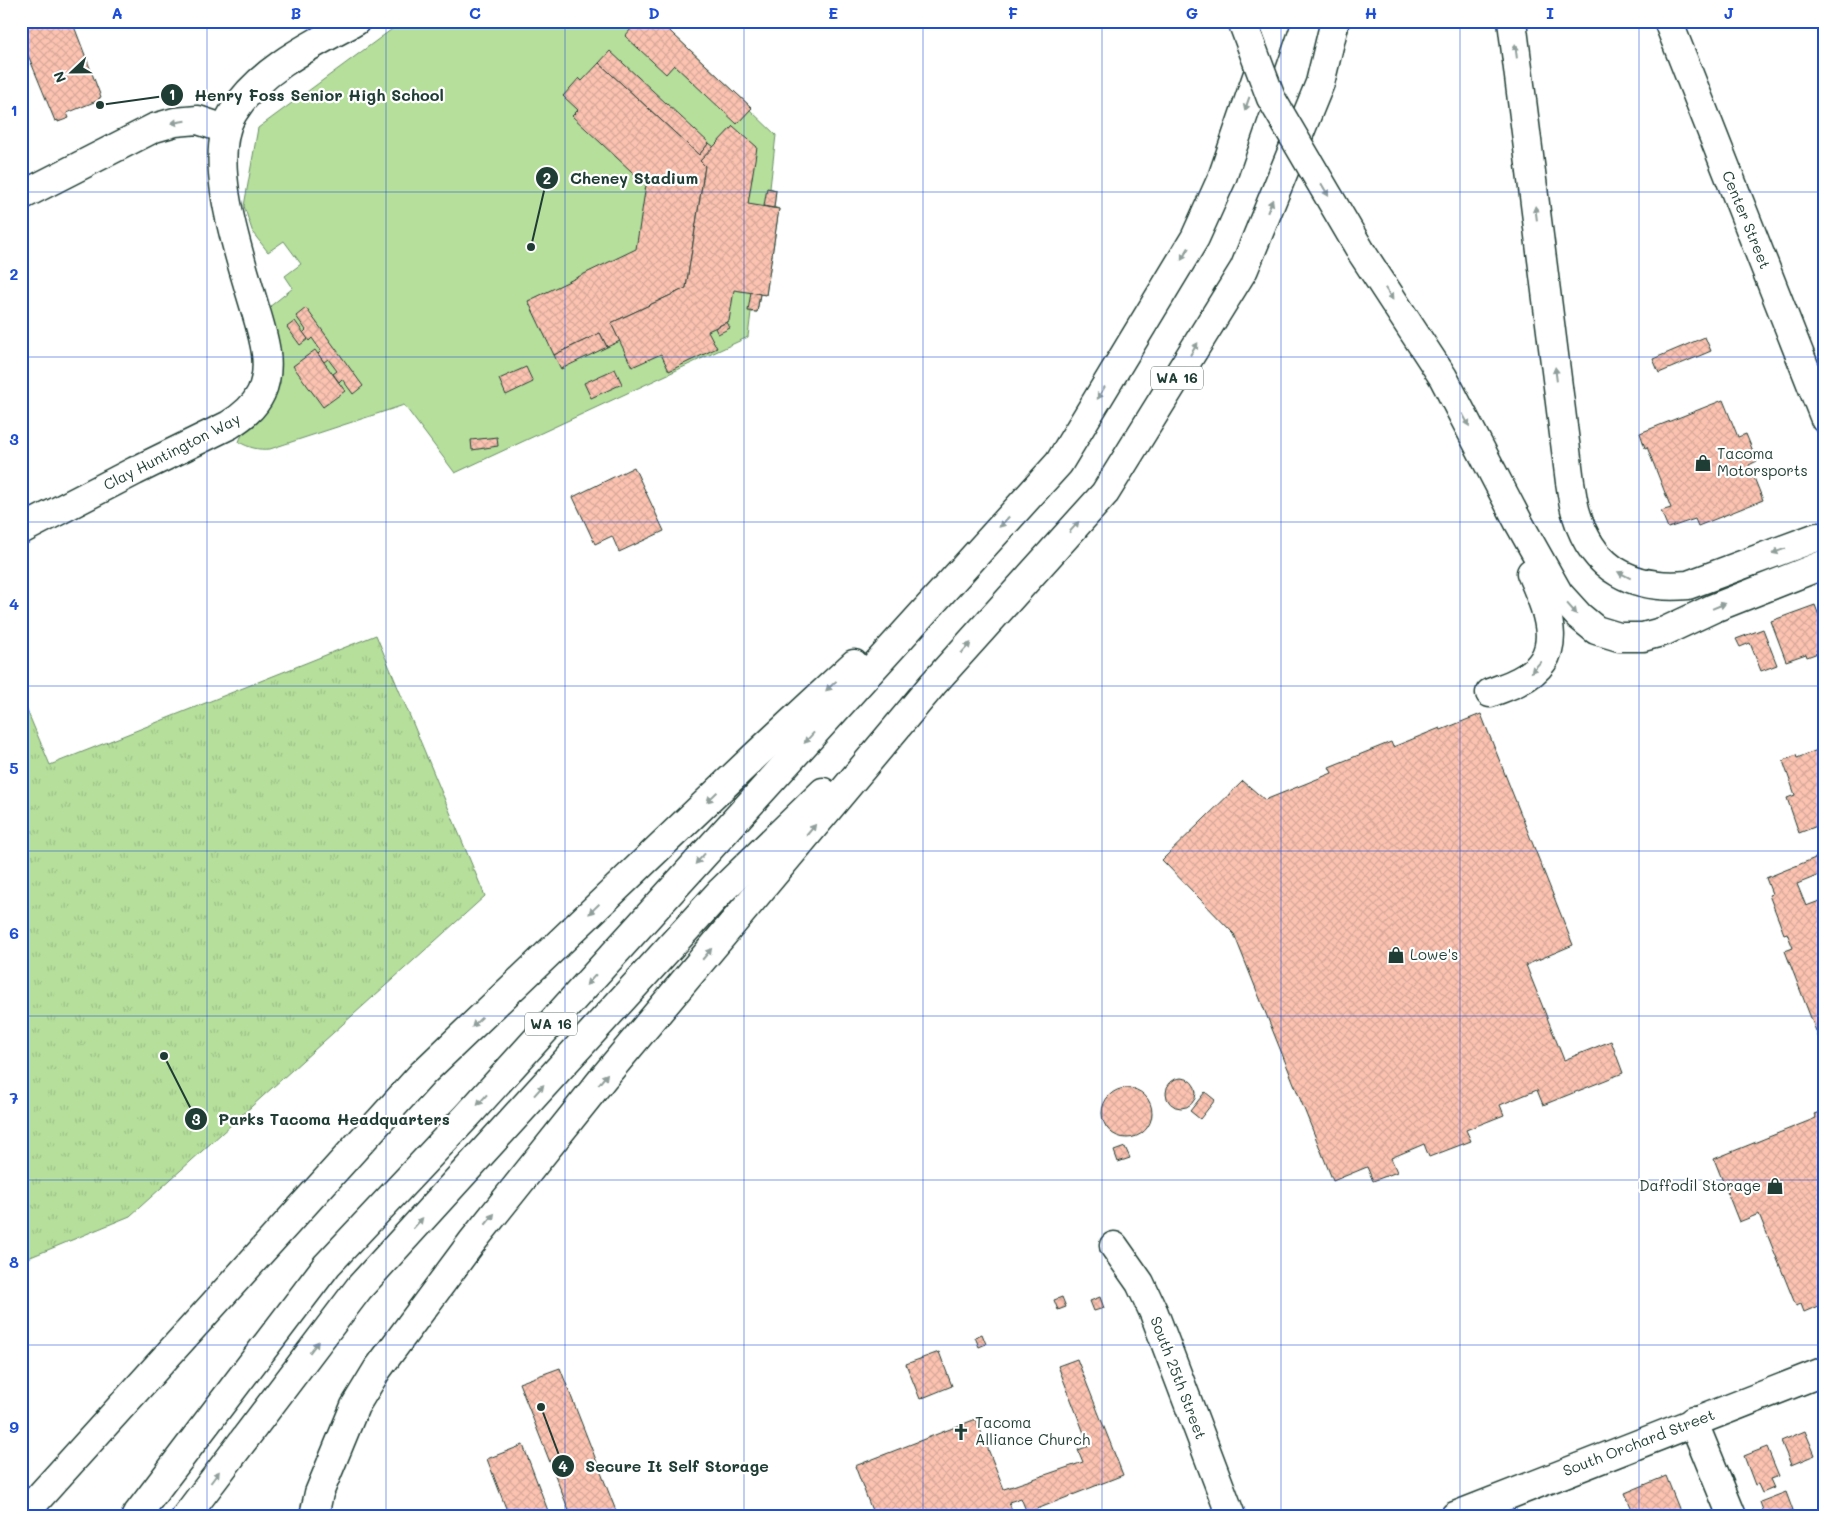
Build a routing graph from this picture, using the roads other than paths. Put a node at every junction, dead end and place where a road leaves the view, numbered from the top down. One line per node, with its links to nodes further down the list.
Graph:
1 (356, 21): 7 (main road)
2 (1242, 21): 10 (main road, one-way to 10, bridge)
3 (1276, 21): 13 (main road, WA 16, one-way to 13)
4 (1335, 21): 15 (main road, WA 16, one-way to 4)
5 (1512, 21): 12 (main road, one-way to 5)
6 (1668, 21): 9 (main road, Center Street)
7 (225, 129): 8 (main road, one-way to 8); 11 (main road, Clay Huntington Way)
8 (21, 196)
9 (1825, 419)
10 (1519, 523): 14 (main road, one-way to 14); 16 (main road, one-way to 16)
11 (21, 530)
12 (1825, 538)
13 (982, 546): 21 (main road, one-way to 21); 22 (main road, WA 16, one-way to 22)
14 (1825, 564)
15 (933, 684): 17 (main road, one-way to 15); 23 (main road, WA 16, one-way to 15)
16 (1490, 693)
17 (472, 1242): 24 (main road); 25 (main road)
18 (1114, 1246): 26 (main road, South 25th Street)
19 (1825, 1371): 20 (main road, South Orchard Street)
20 (1694, 1421): 27 (main road, South Orchard Street); 28 (main road)
21 (22, 1516)
22 (136, 1516)
23 (186, 1516)
24 (298, 1516)
25 (314, 1516)
26 (1231, 1516)
27 (1455, 1516)
28 (1732, 1516)

